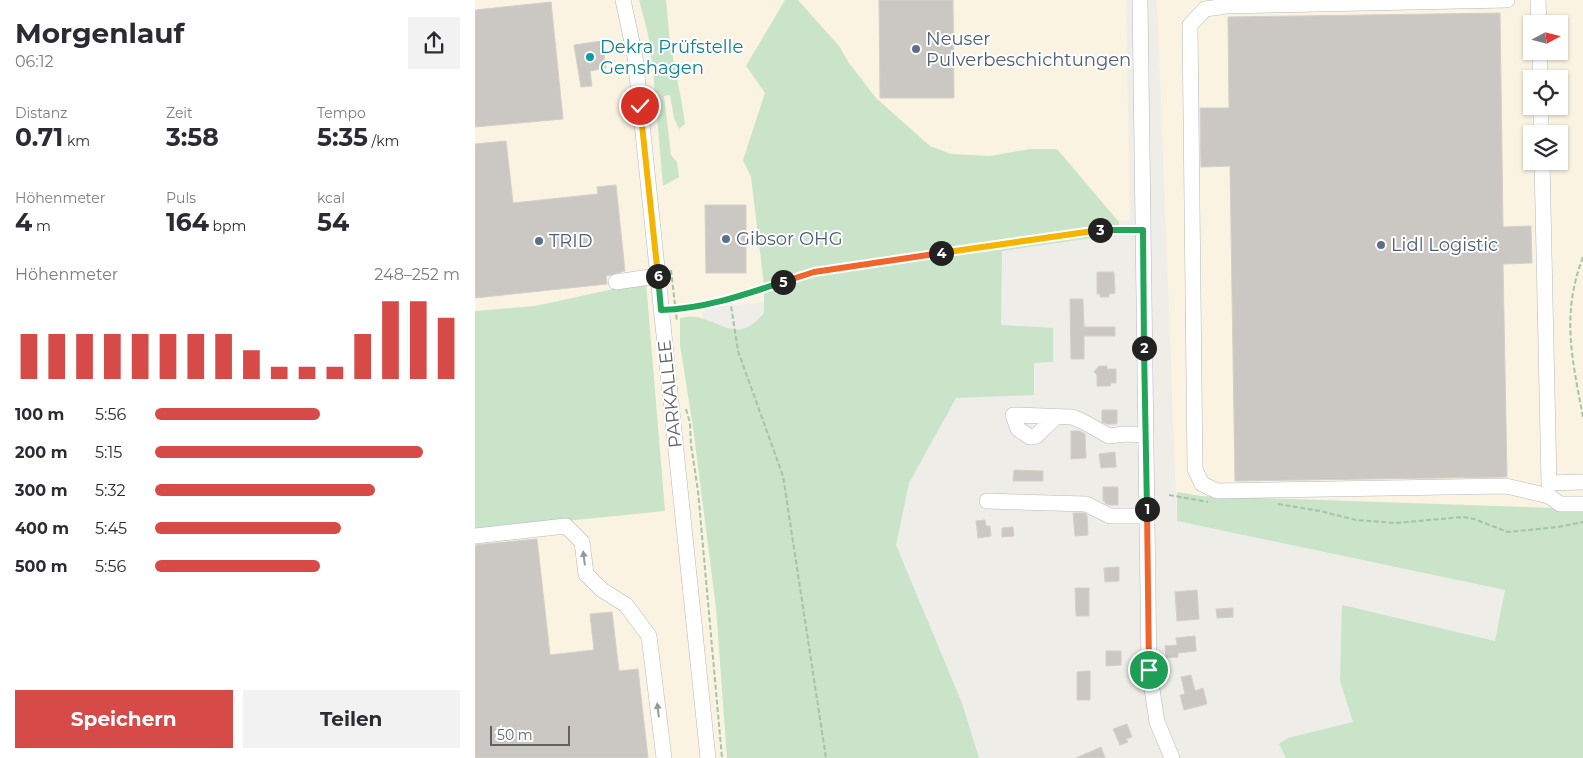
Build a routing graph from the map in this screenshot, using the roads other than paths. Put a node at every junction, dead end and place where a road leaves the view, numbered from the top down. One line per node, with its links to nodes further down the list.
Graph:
1 (623, 0): 7 (street, PARKALLEE)
2 (1140, 0): 10 (street)
3 (1507, 0): 12 (street)
4 (1538, 0): 5 (street)
5 (1539, 15)
6 (1542, 170): 12 (street)
7 (657, 276): 8 (street); 18 (street, PARKALLEE)
8 (616, 282)
9 (1057, 416): 10 (street)
10 (1145, 435): 15 (street)
11 (1583, 482): 12 (street)
12 (1549, 489): 14 (street)
13 (987, 501): 15 (street)
14 (1583, 504)
15 (1147, 516): 19 (street)
16 (475, 536): 17 (street, one-way to 16)
17 (664, 758)
18 (708, 758)
19 (1172, 758)

